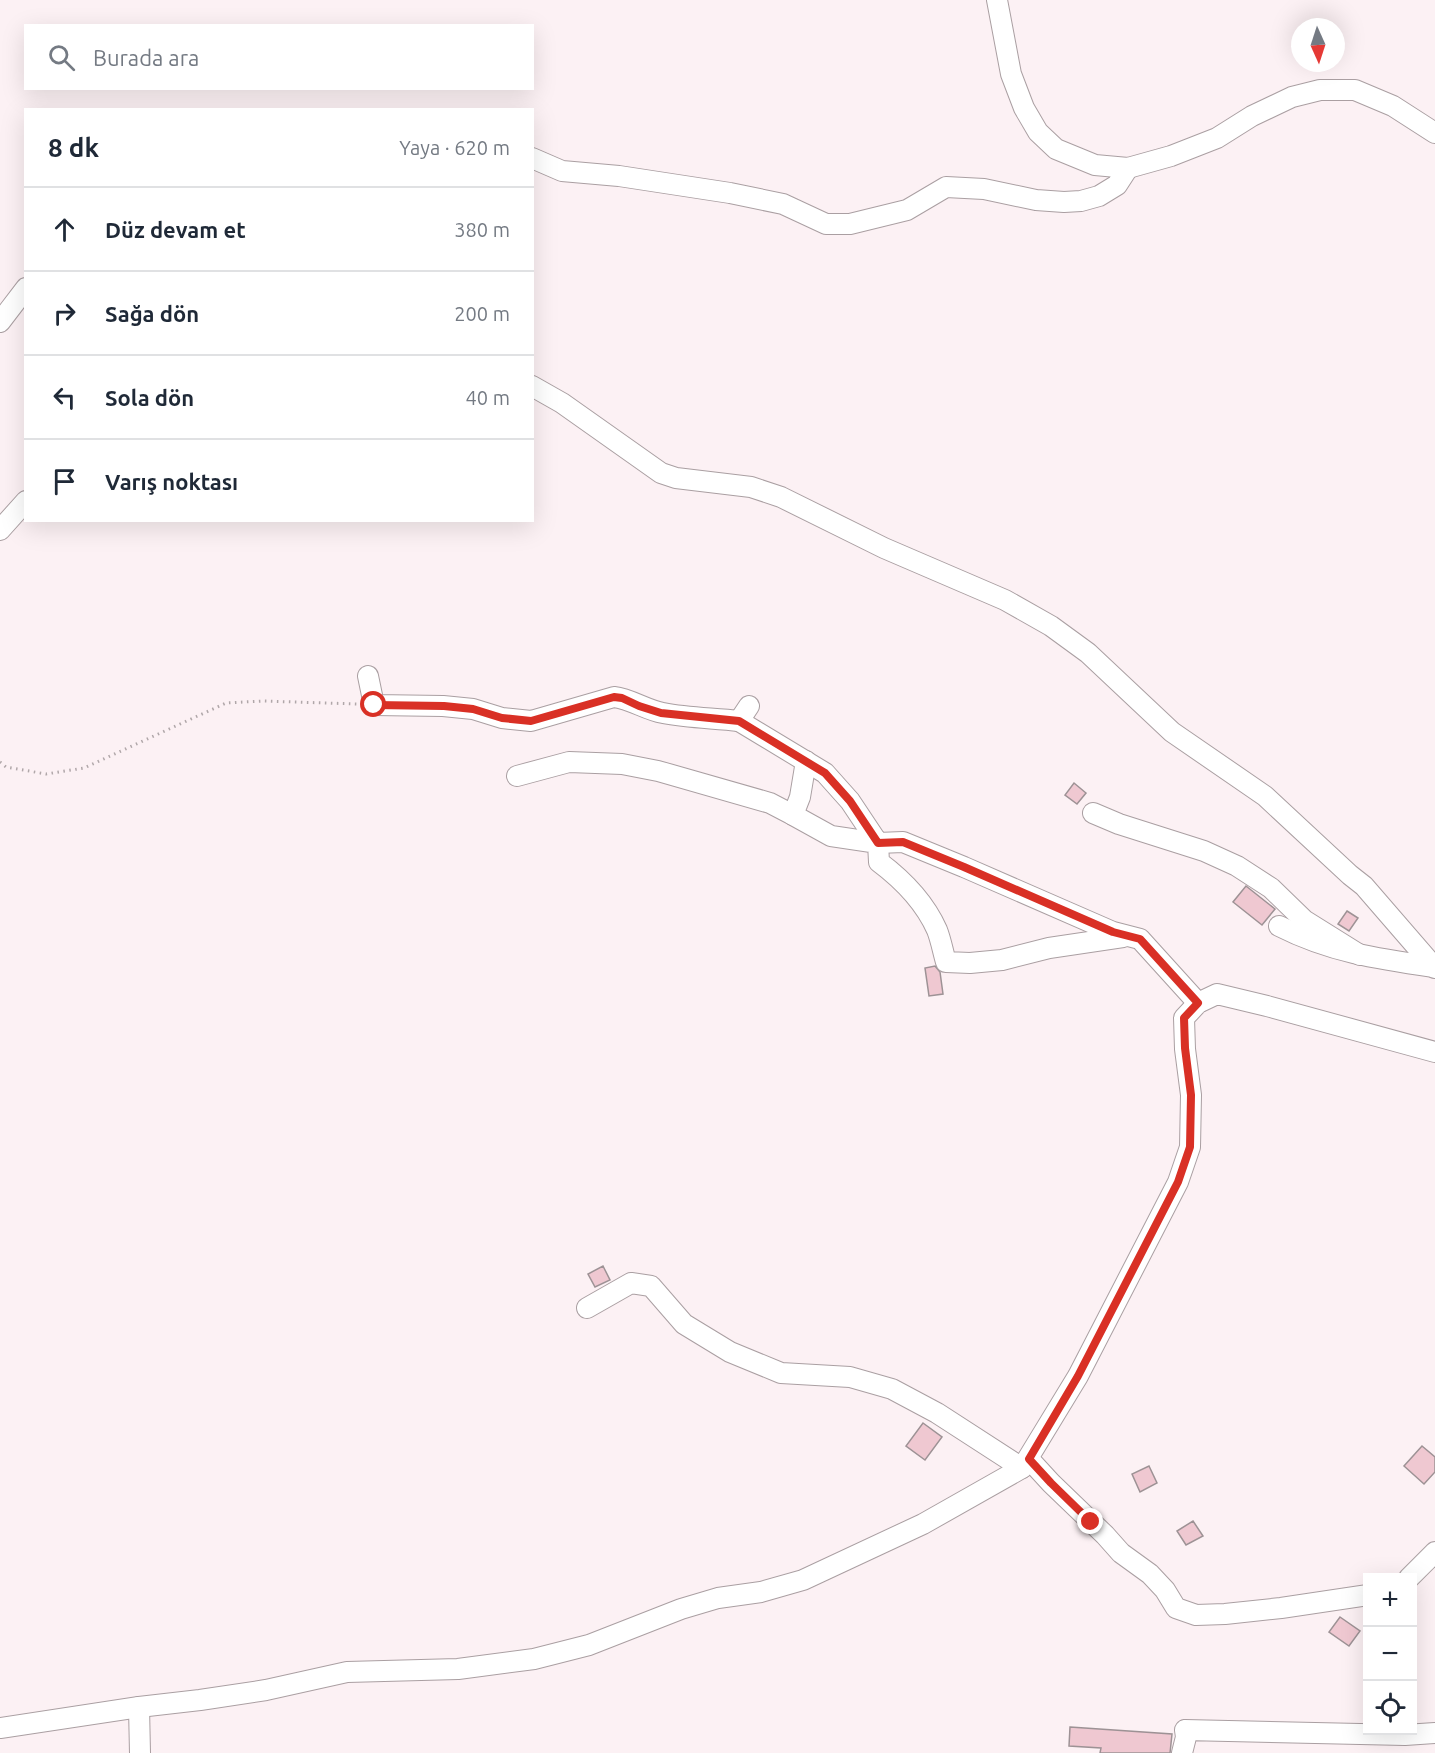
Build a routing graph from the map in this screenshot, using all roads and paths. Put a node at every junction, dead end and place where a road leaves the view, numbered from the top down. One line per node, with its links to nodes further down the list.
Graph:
1 (997, 0): 4 (street)
2 (1435, 134): 4 (street)
3 (534, 159): 4 (street)
4 (1128, 168)
5 (24, 291): 6 (street)
6 (0, 322)
7 (534, 387): 21 (street)
8 (24, 503): 9 (street)
9 (0, 530)
10 (368, 676): 11 (street)
11 (374, 705): 12 (path); 13 (street)
12 (0, 762)
13 (806, 762): 16 (street); 17 (street)
14 (517, 776): 16 (street)
15 (1093, 813): 20 (street)
16 (793, 815): 17 (street)
17 (878, 843): 19 (street); 19 (street)
18 (1279, 926): 20 (street)
19 (1129, 936): 22 (street)
20 (1360, 955): 21 (street)
21 (1435, 967)
22 (1198, 1003): 23 (street); 25 (street)
23 (1435, 1052)
24 (587, 1308): 25 (street)
25 (1026, 1463): 28 (street); 29 (street)
26 (1435, 1552): 27 (street)
27 (1414, 1573)
28 (1363, 1596)
29 (140, 1707): 30 (street); 33 (street)
30 (0, 1728)
31 (1435, 1734): 32 (street)
32 (1180, 1740)
33 (140, 1753)

